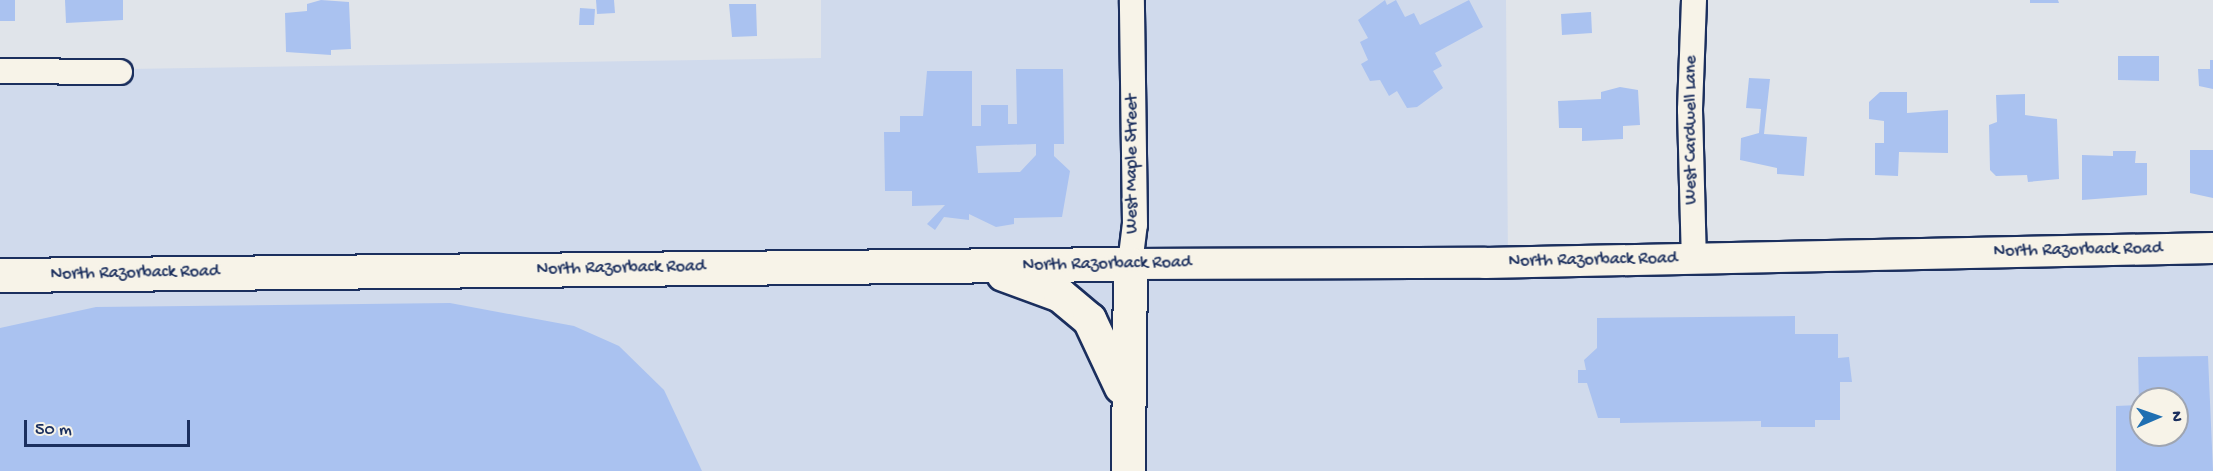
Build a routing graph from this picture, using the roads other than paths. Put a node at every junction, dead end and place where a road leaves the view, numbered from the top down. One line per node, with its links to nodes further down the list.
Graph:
1 (1132, 0): 7 (street, West Maple Street)
2 (1694, 0): 6 (street, West Cardwell Lane)
3 (0, 71): 4 (street)
4 (120, 72)
5 (2213, 248): 6 (street, North Razorback Road)
6 (1694, 259): 7 (street, North Razorback Road)
7 (1130, 264): 8 (main road, North Razorback Road); 10 (main road, West Maple Street)
8 (969, 266): 9 (main road, North Razorback Road); 10 (main road)
9 (0, 275)
10 (1127, 401): 11 (main road, West Maple Street)
11 (1128, 471)

